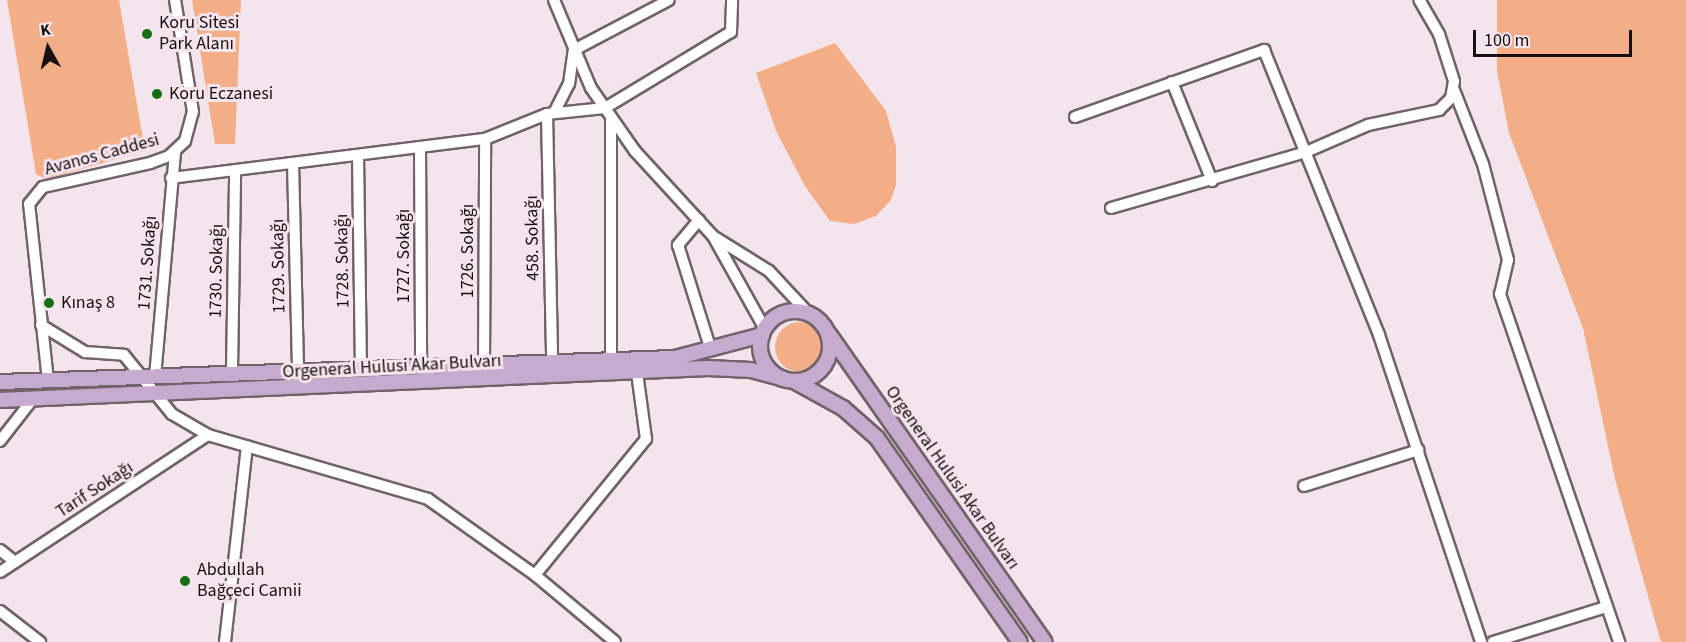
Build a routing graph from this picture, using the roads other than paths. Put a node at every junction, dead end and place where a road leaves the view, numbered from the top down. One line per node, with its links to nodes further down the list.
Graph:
1 (175, 0): 14 (street, Avanos Caddesi)
2 (554, 0): 6 (street)
3 (669, 0): 6 (street)
4 (732, 0): 9 (street)
5 (1419, 0): 8 (street)
6 (574, 50): 9 (street); 10 (street)
7 (1172, 82): 11 (street); 15 (street); 20 (street)
8 (1454, 90): 15 (street); 53 (street)
9 (608, 112): 10 (street); 22 (street); 29 (street)
10 (550, 113): 12 (street); 30 (street, 458. Sokağı)
11 (1075, 117)
12 (485, 139): 13 (street); 31 (street, 1726. Sokağı)
13 (420, 147): 16 (street); 32 (street, 1727. Sokağı)
14 (175, 152): 19 (street, 1731. Sokağı); 25 (street, Avanos Caddesi)
15 (1306, 152): 20 (street); 47 (street)
16 (358, 155): 17 (street); 33 (street, 1728. Sokağı)
17 (293, 163): 18 (street); 34 (street, 1729. Sokağı)
18 (235, 170): 19 (street); 35 (street, 1730. Sokağı)
19 (171, 178): 37 (street, 1731. Sokağı)
20 (1212, 181): 21 (street)
21 (1111, 208)
22 (699, 220): 23 (street); 28 (street)
23 (713, 236): 24 (street); 26 (street)
24 (808, 313): 26 (main road); 27 (main road)
25 (41, 325): 37 (street); 39 (street, Avanos Caddesi)
26 (764, 332): 28 (main road, Orgeneral Hulusi Akar Bulvarı); 38 (main road)
27 (829, 334): 38 (main road); 59 (main road, Orgeneral Hulusi Akar Bulvarı)
28 (711, 350): 29 (main road, Orgeneral Hulusi Akar Bulvarı)
29 (611, 360): 30 (main road, Orgeneral Hulusi Akar Bulvarı)
30 (552, 362): 31 (main road, Orgeneral Hulusi Akar Bulvarı)
31 (484, 363): 32 (main road, Orgeneral Hulusi Akar Bulvarı)
32 (421, 365): 33 (main road, Orgeneral Hulusi Akar Bulvarı)
33 (361, 367): 34 (main road, Orgeneral Hulusi Akar Bulvarı)
34 (298, 368): 35 (main road, Orgeneral Hulusi Akar Bulvarı)
35 (232, 371): 37 (main road, Orgeneral Hulusi Akar Bulvarı)
36 (637, 372): 38 (main road, Orgeneral Hulusi Akar Bulvarı); 41 (main road, Orgeneral Hulusi Akar Bulvarı); 52 (street)
37 (150, 377): 39 (main road, Orgeneral Hulusi Akar Bulvarı); 41 (street)
38 (789, 380): 58 (main road, Orgeneral Hulusi Akar Bulvarı)
39 (48, 381): 40 (main road, Orgeneral Hulusi Akar Bulvarı)
40 (0, 382)
41 (157, 396): 43 (main road, Orgeneral Hulusi Akar Bulvarı); 44 (street)
42 (0, 400): 43 (main road, Orgeneral Hulusi Akar Bulvarı)
43 (32, 400): 45 (street)
44 (208, 435): 46 (street); 50 (street, Tarif Sokağı)
45 (0, 441)
46 (247, 446): 52 (street); 56 (street)
47 (1418, 450): 48 (street); 60 (street)
48 (1304, 486)
49 (0, 550): 50 (street)
50 (15, 562): 51 (street, Tarif Sokağı)
51 (0, 572)
52 (535, 575): 57 (street)
53 (1606, 607): 61 (street); 62 (street)
54 (0, 612): 55 (street)
55 (40, 642)
56 (225, 642)
57 (615, 642)
58 (1020, 642)
59 (1045, 642)
60 (1481, 642)
61 (1493, 642)
62 (1619, 642)

